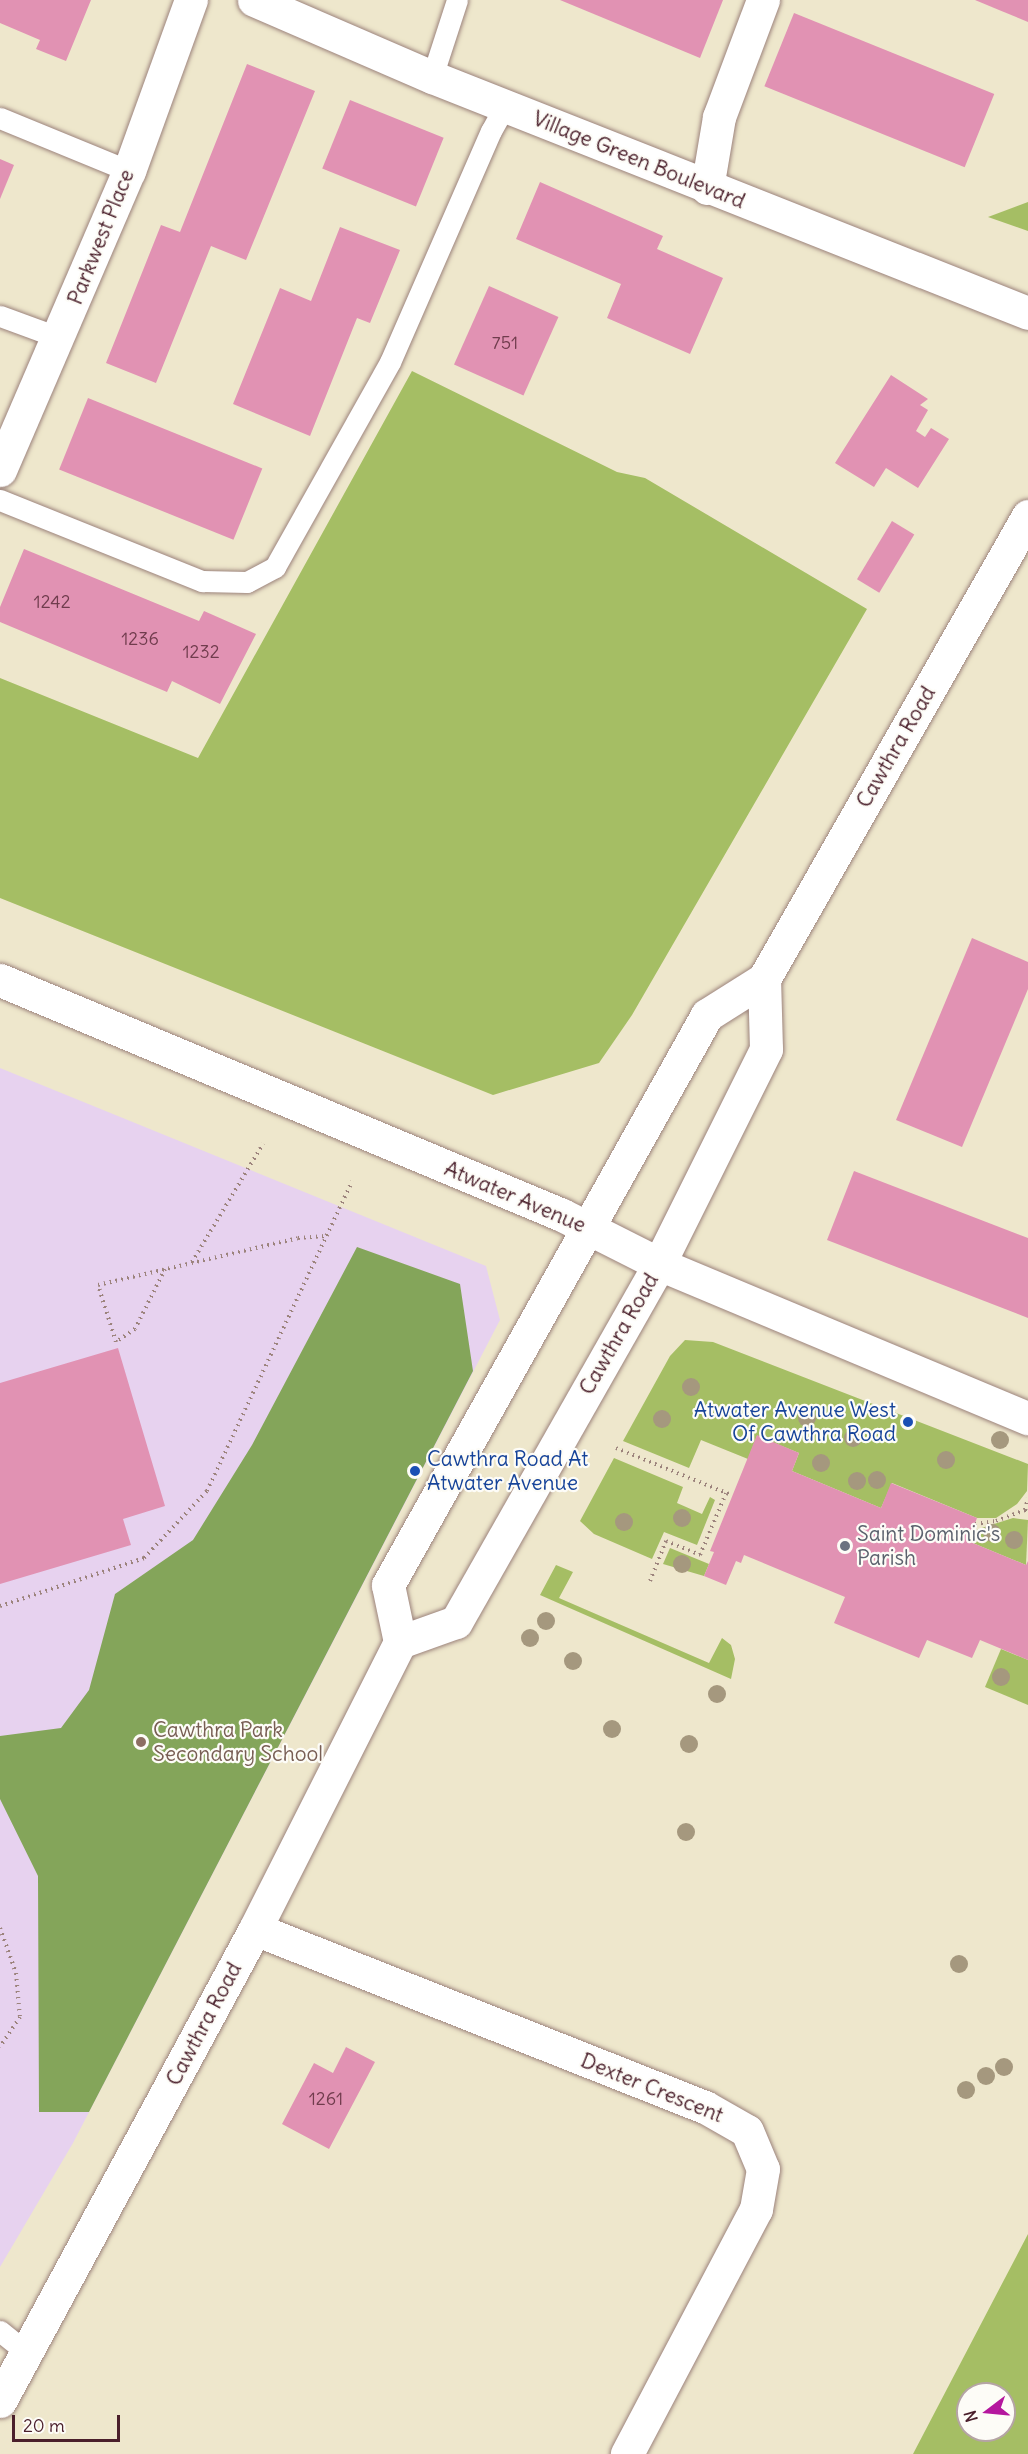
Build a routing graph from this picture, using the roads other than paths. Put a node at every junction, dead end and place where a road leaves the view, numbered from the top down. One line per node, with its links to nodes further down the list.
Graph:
1 (190, 0): 8 (street, Parkwest Place)
2 (254, 0): 5 (street, Village Green Boulevard)
3 (457, 0): 5 (lane)
4 (763, 0): 9 (street)
5 (432, 77): 6 (street, Village Green Boulevard)
6 (505, 106): 9 (street, Village Green Boulevard); 14 (lane)
7 (0, 118): 8 (lane)
8 (129, 171): 12 (street, Parkwest Place)
9 (707, 188): 10 (street, Village Green Boulevard)
10 (1028, 313)
11 (0, 316): 12 (lane)
12 (60, 338): 13 (street, Parkwest Place)
13 (0, 470)
14 (0, 500)
15 (1028, 516): 16 (street, Cawthra Road)
16 (764, 979): 18 (street, Cawthra Road); 19 (street, Cawthra Road)
17 (0, 980): 18 (street, Atwater Avenue)
18 (589, 1228): 19 (street, Atwater Avenue); 21 (street, Cawthra Road)
19 (659, 1264): 20 (street, Atwater Avenue); 21 (street, Cawthra Road)
20 (1028, 1418)
21 (400, 1642): 22 (street, Cawthra Road)
22 (255, 1929): 24 (street, Cawthra Road); 26 (street, Dexter Crescent)
23 (0, 2331): 24 (lane)
24 (26, 2352): 25 (street, Cawthra Road)
25 (0, 2401)
26 (627, 2454)

